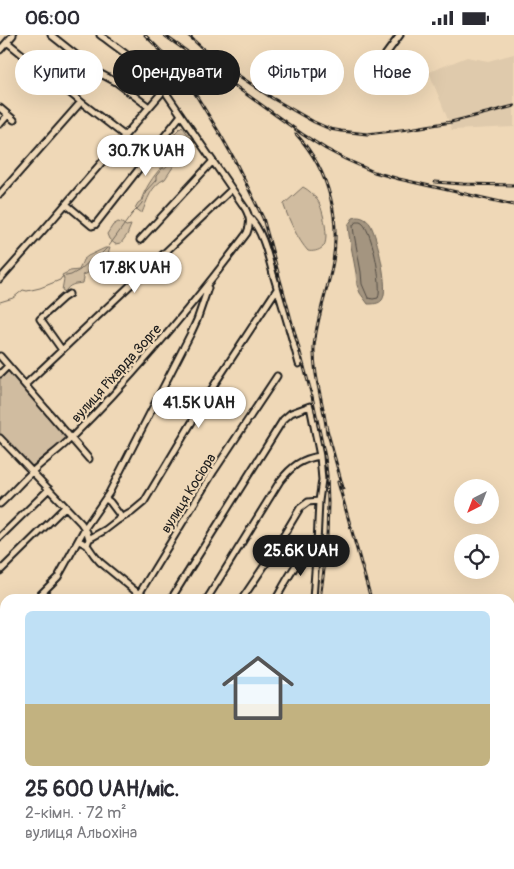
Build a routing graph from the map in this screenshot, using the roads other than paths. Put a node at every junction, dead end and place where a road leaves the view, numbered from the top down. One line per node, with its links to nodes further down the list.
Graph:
1 (13, 35): 5 (street)
2 (51, 35): 12 (street)
3 (100, 35): 7 (street)
4 (400, 35): 8 (street)
5 (4, 42): 6 (street); 11 (street)
6 (0, 50)
7 (120, 50)
8 (389, 50)
9 (160, 95): 12 (street)
10 (167, 95): 15 (street)
11 (81, 102): 18 (street); 21 (street)
12 (149, 107): 18 (street)
13 (0, 108): 14 (street)
14 (8, 115): 16 (street); 17 (street)
15 (181, 115): 19 (street); 22 (street)
16 (14, 120)
17 (0, 124)
18 (125, 136): 22 (street)
19 (213, 161): 20 (street); 24 (street)
20 (232, 189): 23 (street); 29 (street)
21 (0, 193)
22 (66, 204): 25 (street)
23 (249, 219): 26 (street, вулиця Ріхарда Зорге); 27 (street)
24 (140, 240)
25 (1, 277)
26 (210, 283): 37 (street, вулиця Ріхарда Зорге); 42 (street)
27 (277, 289): 31 (street); 46 (street)
28 (69, 294): 29 (street)
29 (62, 350): 35 (street)
30 (0, 356): 32 (street)
31 (299, 365)
32 (8, 366): 33 (street); 35 (street)
33 (0, 373)
34 (277, 376): 55 (street, вулиця Косіора)
35 (25, 385): 37 (street)
36 (0, 438): 40 (street)
37 (71, 439): 39 (street); 40 (street, вулиця Ріхарда Зорге)
38 (320, 456): 43 (street); 56 (street); 57 (street)
39 (89, 459)
40 (32, 471): 41 (street); 44 (street, вулиця Ріхарда Зорге)
41 (49, 489): 45 (street); 48 (street)
42 (106, 499): 46 (street); 47 (street)
43 (319, 501): 51 (street); 58 (street)
44 (0, 504)
45 (65, 507): 47 (street); 52 (street)
46 (122, 518): 50 (street)
47 (85, 529): 49 (street); 50 (street)
48 (0, 537)
49 (78, 541): 50 (street); 53 (street)
50 (88, 542): 54 (street)
51 (318, 544): 59 (street); 60 (street)
52 (0, 571)
53 (41, 594)
54 (135, 594)
55 (140, 594)
56 (174, 594)
57 (211, 594)
58 (245, 594)
59 (279, 594)
60 (313, 594)

